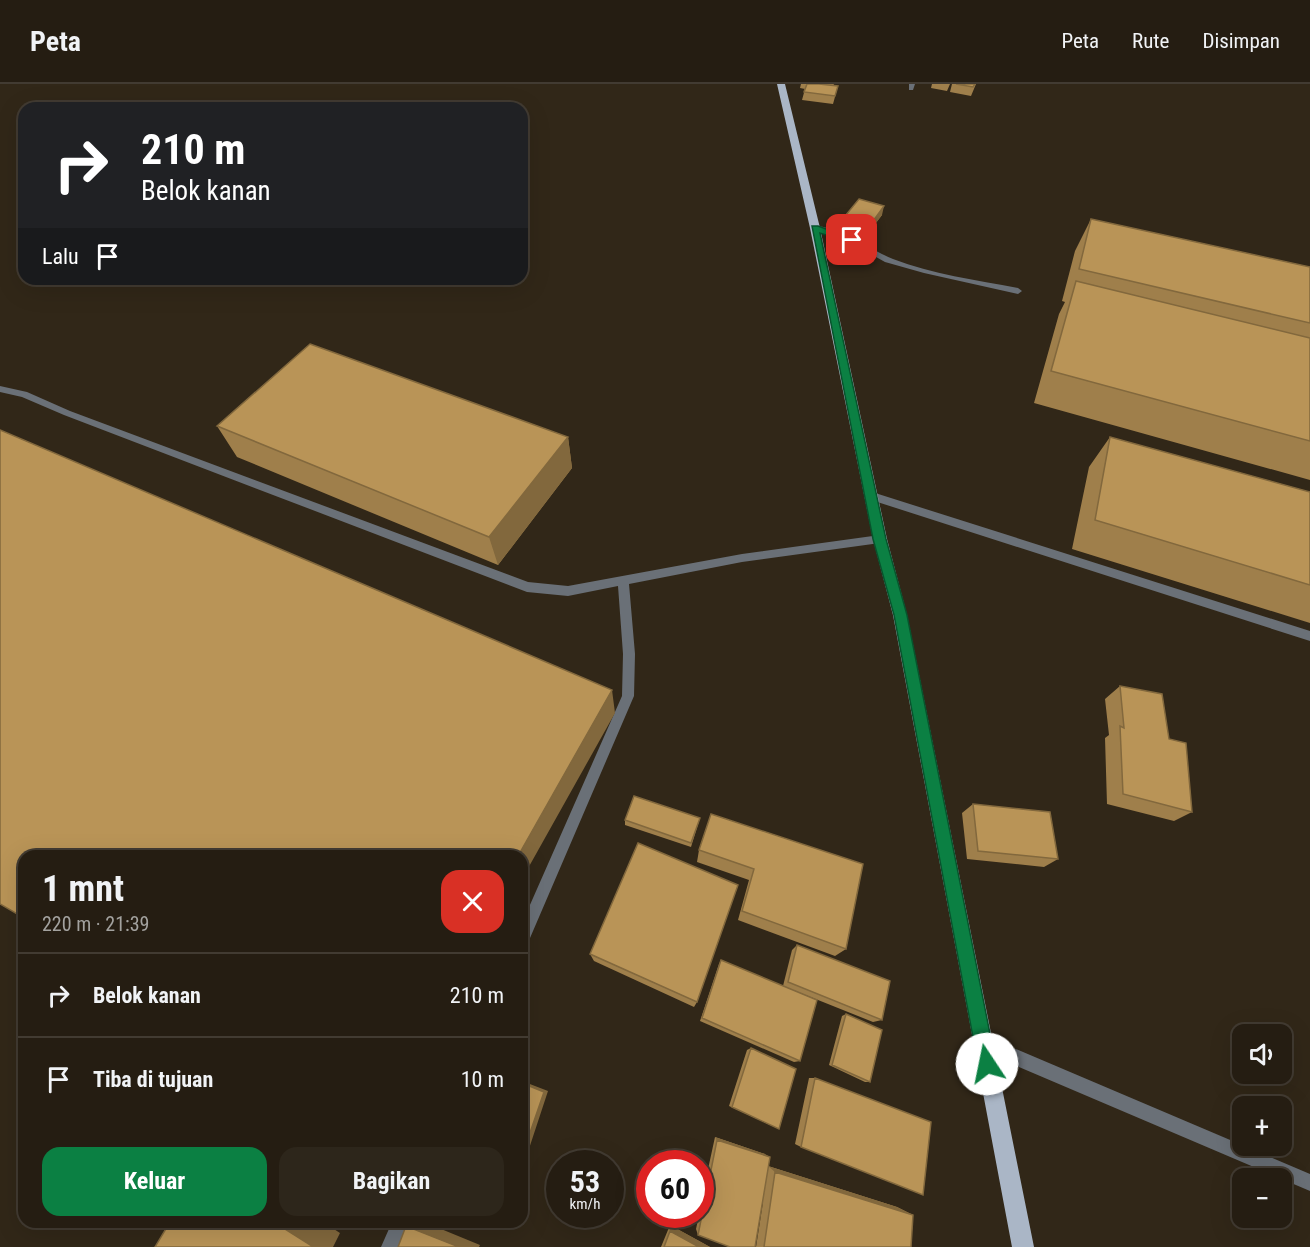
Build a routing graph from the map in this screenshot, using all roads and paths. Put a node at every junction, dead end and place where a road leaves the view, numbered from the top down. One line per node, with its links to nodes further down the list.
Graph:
1 (781, 84): 2 (main road)
2 (815, 228): 3 (street); 5 (main road)
3 (1018, 291)
4 (0, 389): 7 (street)
5 (872, 496): 6 (main road); 8 (street)
6 (880, 539): 7 (street); 10 (main road)
7 (623, 580): 9 (street)
8 (1310, 636)
9 (528, 926)
10 (983, 1043): 11 (street); 14 (main road)
11 (1310, 1183)
12 (398, 1228): 13 (street)
13 (390, 1247)
14 (1023, 1247)

